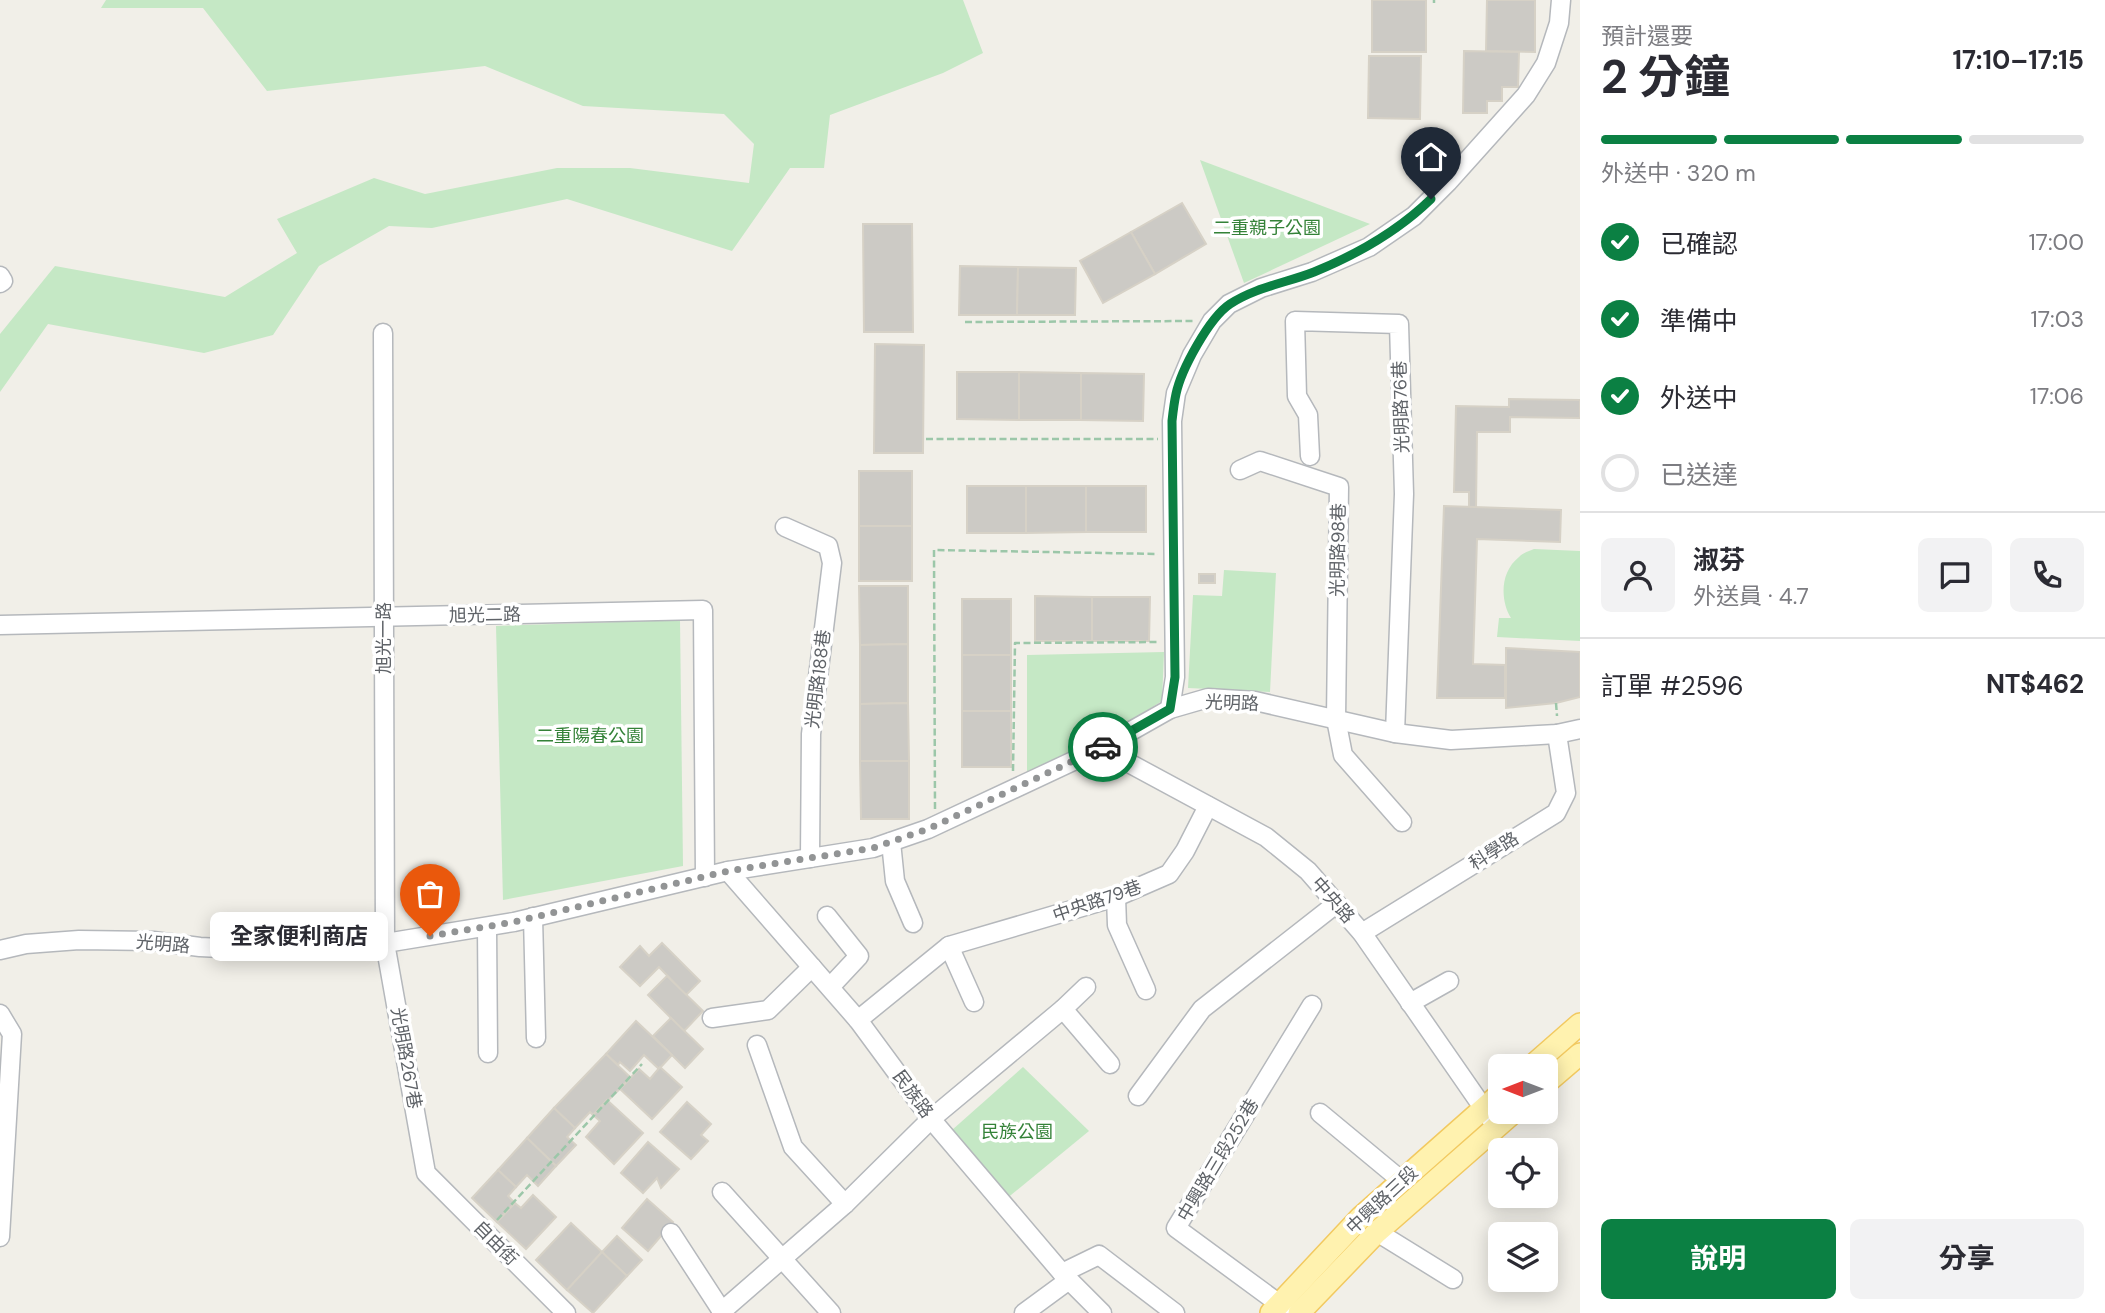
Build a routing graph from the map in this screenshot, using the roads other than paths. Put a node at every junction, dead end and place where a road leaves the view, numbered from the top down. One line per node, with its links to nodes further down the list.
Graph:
1 (1561, 0): 10 (street)
2 (0, 276): 3 (street)
3 (0, 283)
4 (383, 333): 8 (street, 旭光一路)
5 (1310, 456): 13 (street, 光明路76巷)
6 (1240, 470): 11 (street, 光明路98巷)
7 (785, 527): 19 (street, 光明路188巷)
8 (384, 617): 9 (street, 旭光二路); 21 (street, 旭光二路); 29 (street, 旭光一路)
9 (0, 625)
10 (1170, 709): 11 (street, 光明路); 15 (street, 光明路)
11 (1336, 719): 13 (street, 光明路); 17 (street)
12 (1580, 729): 14 (street, 光明路)
13 (1395, 733): 14 (street, 光明路)
14 (1557, 734): 28 (street, 科學路)
15 (1101, 748): 16 (street, 中央路); 18 (street, 光明路)
16 (1208, 806): 22 (street, 中央路79巷); 23 (street, 中央路)
17 (1402, 822)
18 (891, 842): 19 (street, 光明路); 26 (street)
19 (810, 858): 20 (street, 光明路)
20 (728, 871): 21 (street, 光明路); 32 (street, 民族路)
21 (705, 877): 25 (street, 光明路)
22 (1116, 897): 30 (street, 中央路79巷); 36 (street)
23 (1336, 904): 28 (street, 中央路); 52 (street)
24 (827, 916): 34 (street)
25 (533, 917): 27 (street, 光明路); 45 (street)
26 (913, 923)
27 (486, 927): 29 (street, 光明路); 47 (street)
28 (1362, 933): 38 (street, 中央路)
29 (386, 943): 31 (street, 光明路); 59 (street, 光明路267巷)
30 (949, 946): 37 (street); 43 (street)
31 (0, 950)
32 (812, 967): 34 (street, 民族路); 42 (street)
33 (1449, 981): 38 (street)
34 (830, 987): 43 (street, 民族路)
35 (1086, 987): 40 (street)
36 (1146, 990)
37 (974, 1002)
38 (1410, 1003): 54 (street, 中央路)
39 (1312, 1005): 69 (street, 中興路三段252巷)
40 (1063, 1009): 50 (street); 56 (street)
41 (0, 1014): 65 (street)
42 (712, 1018)
43 (858, 1020): 56 (street, 民族路)
44 (1580, 1024): 48 (main road)
45 (536, 1038)
46 (757, 1045): 62 (street)
47 (488, 1053)
48 (1546, 1054)
49 (1580, 1054): 51 (main road)
50 (1110, 1064)
51 (1558, 1073)
52 (1138, 1096)
53 (1488, 1105): 54 (main road, 中興路三段)
54 (1483, 1109): 58 (street, 中央路); 60 (main road, 中興路三段)
55 (1320, 1113): 60 (street)
56 (930, 1119): 62 (street); 67 (street, 民族路)
57 (1500, 1124): 58 (main road, 中興路三段)
58 (1497, 1127): 63 (main road, 中興路三段)
59 (426, 1173): 71 (street, 自由街)
60 (1402, 1181): 69 (main road, 中興路三段)
61 (722, 1192): 66 (street)
62 (845, 1204): 66 (street)
63 (1377, 1232): 68 (street); 76 (main road, 中興路三段)
64 (671, 1233): 70 (street)
65 (0, 1237)
66 (783, 1259): 70 (street); 72 (street)
67 (1065, 1276): 73 (street); 74 (street, 民族路); 75 (street)
68 (1452, 1279)
69 (1281, 1310)
70 (722, 1312)
71 (566, 1313)
72 (831, 1313)
73 (1024, 1313)
74 (1102, 1313)
75 (1175, 1313)
76 (1299, 1313)

